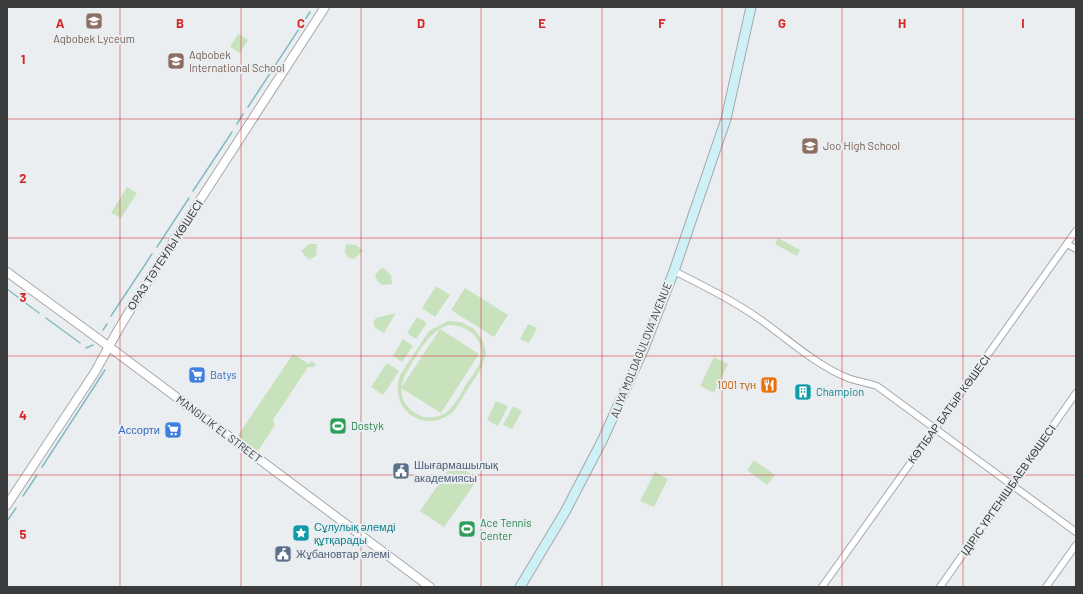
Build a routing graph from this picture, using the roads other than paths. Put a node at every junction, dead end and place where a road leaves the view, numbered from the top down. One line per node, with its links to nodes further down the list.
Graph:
1 (325, 7): 8 (street, ОРАЗ ТӘТЕҰЛЫ КӨШЕСІ)
2 (751, 7): 6 (main road, ALIYA MOLDAGULOVA AVENUE)
3 (1076, 231): 4 (street, КӨТІБАР БАТЫР КӨШЕСІ)
4 (1067, 244): 5 (street); 10 (street, КӨТІБАР БАТЫР КӨШЕСІ)
5 (1076, 250)
6 (674, 271): 10 (street); 16 (main road, ALIYA MOLDAGULOVA AVENUE)
7 (7, 272): 8 (street, MANGILIK EL STREET)
8 (108, 346): 12 (street, ОРАЗ ТӘТЕҰЛЫ КӨШЕСІ); 15 (street, MANGILIK EL STREET)
9 (1076, 393): 11 (street, ІДІРІС ҮРГЕНІШБАЕВ КӨШЕСІ)
10 (934, 430): 11 (street); 17 (street, КӨТІБАР БАТЫР КӨШЕСІ)
11 (1010, 485): 13 (street); 18 (street, ІДІРІС ҮРГЕНІШБАЕВ КӨШЕСІ)
12 (7, 504)
13 (1076, 532)
14 (1076, 545): 19 (street)
15 (430, 587)
16 (520, 587)
17 (822, 587)
18 (940, 587)
19 (1046, 587)

